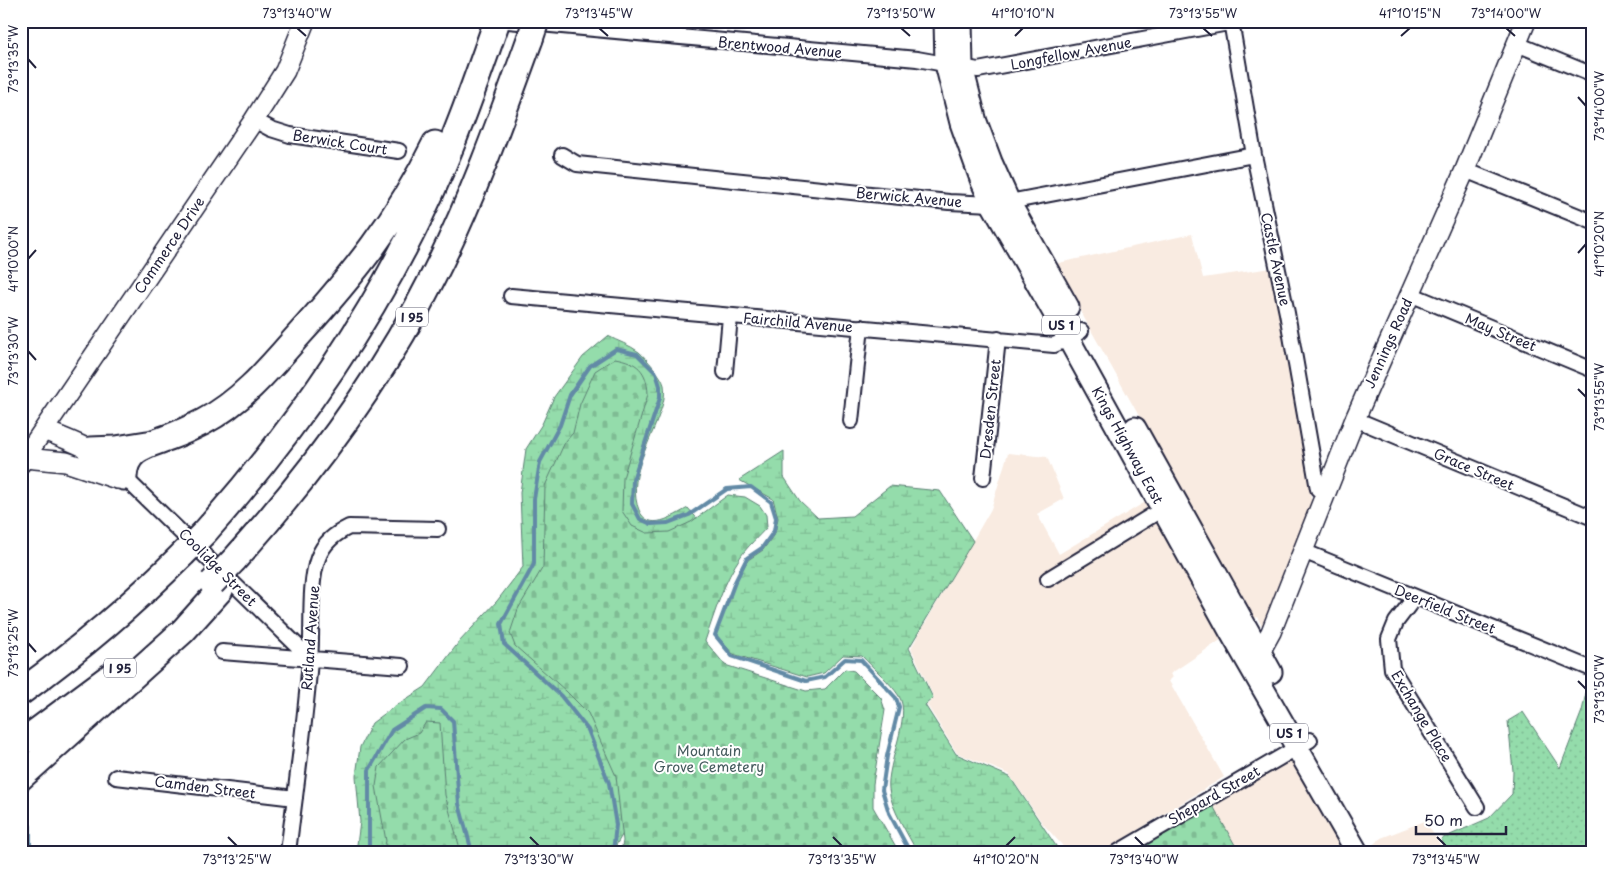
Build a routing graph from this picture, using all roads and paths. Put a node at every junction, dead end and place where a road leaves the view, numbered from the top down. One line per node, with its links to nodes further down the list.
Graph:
1 (305, 21): 11 (main road, Commerce Drive)
2 (945, 21): 9 (main road, Kings Highway East / US 1)
3 (961, 21): 9 (main road, Kings Highway East / US 1)
4 (1526, 21): 8 (main road, Jennings Road)
5 (1234, 22): 9 (street, Longfellow Avenue); 14 (street, Castle Avenue)
6 (499, 26): 9 (street, Brentwood Avenue); 29 (highway); 47 (highway, bridge)
7 (533, 30): 40 (highway, I 95, bridge)
8 (1517, 44): 10 (street); 15 (main road, Jennings Road)
9 (954, 65): 16 (main road, Kings Highway East / US 1)
10 (1593, 75)
11 (254, 120): 12 (street, Berwick Court); 28 (main road, Commerce Drive)
12 (399, 151)
13 (562, 155): 16 (street, Berwick Avenue)
14 (1254, 155): 16 (street, Berwick Avenue); 34 (street, Castle Avenue)
15 (1465, 170): 17 (street); 18 (main road, Jennings Road)
16 (1001, 203): 22 (main road, Kings Highway East / US 1)
17 (1593, 222)
18 (1410, 294): 24 (street, May Street); 26 (main road, Jennings Road)
19 (511, 296): 20 (street, Fairchild Avenue)
20 (730, 317): 21 (street, Fairchild Avenue); 25 (street)
21 (861, 327): 23 (street, Fairchild Avenue); 27 (street)
22 (1075, 335): 23 (street, Fairchild Avenue); 35 (main road, Kings Highway East / US 1)
23 (998, 339): 33 (street, Dresden Street)
24 (1593, 370)
25 (724, 372)
26 (1355, 419): 34 (main road, Jennings Road); 36 (street, Grace Street)
27 (851, 421)
28 (44, 430): 30 (main road, Coolidge Street); 31 (main road, Commerce Drive)
29 (154, 442): 30 (highway); 32 (highway)
30 (90, 450): 32 (main road, Coolidge Street)
31 (23, 460): 32 (main road)
32 (124, 477): 44 (street, Coolidge Street)
33 (983, 478)
34 (1325, 494): 38 (main road, Jennings Road)
35 (1170, 504): 39 (street); 43 (main road, Kings Highway East / US 1)
36 (1593, 518)
37 (438, 529): 44 (street, Rutland Avenue)
38 (1303, 551): 41 (street, Deerfield Street); 43 (main road, Jennings Road)
39 (1048, 579)
40 (216, 587): 48 (highway, I 95); 50 (highway)
41 (1415, 597): 46 (street, Deerfield Street); 53 (street, Exchange Place)
42 (222, 652): 44 (street)
43 (1254, 656): 49 (main road, Kings Highway East / US 1)
44 (310, 658): 45 (street); 52 (street, Rutland Avenue)
45 (402, 666)
46 (1587, 667)
47 (21, 692)
48 (21, 743)
49 (1304, 743): 55 (street, Shepard Street); 56 (main road, Kings Highway East / US 1); 57 (main road, Kings Highway East / US 1)
50 (21, 777)
51 (116, 777): 52 (street, Camden Street)
52 (295, 798): 54 (street, Rutland Avenue)
53 (1477, 807)
54 (288, 852)
55 (1118, 852)
56 (1357, 852)
57 (1373, 852)

